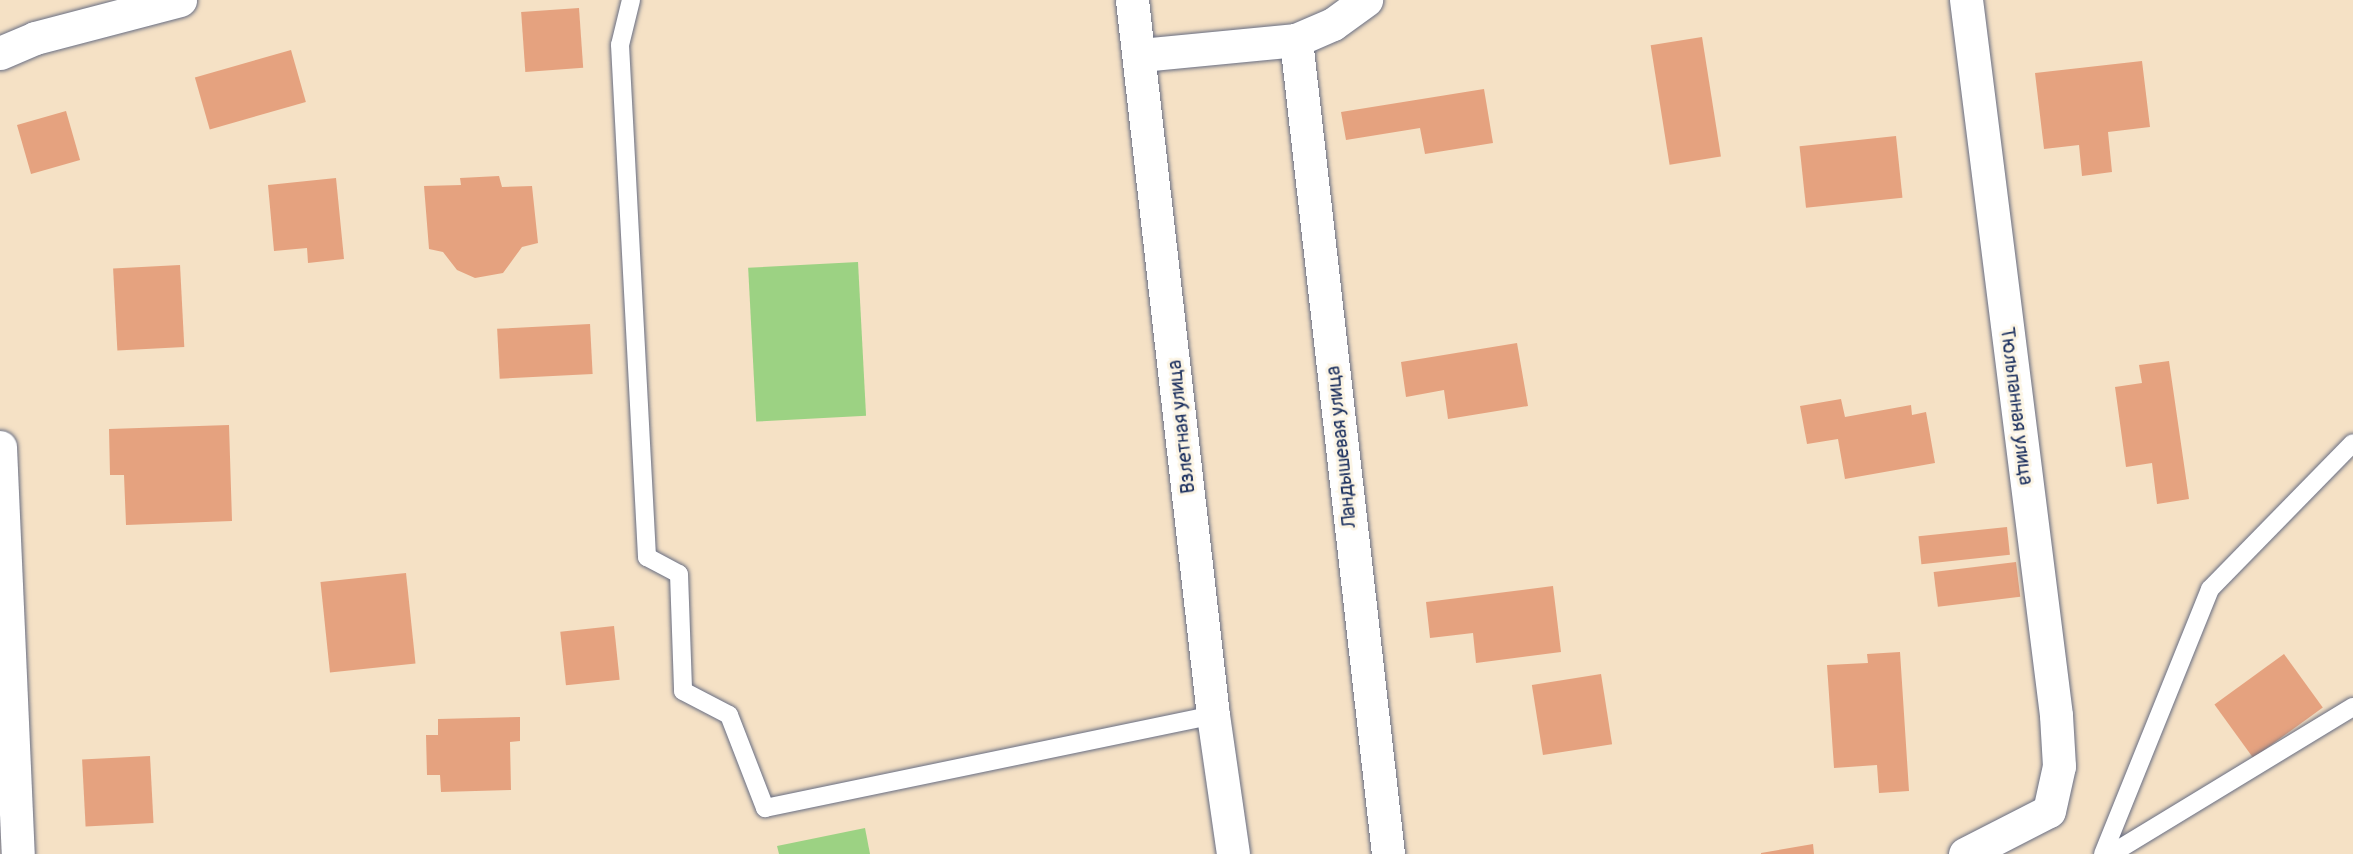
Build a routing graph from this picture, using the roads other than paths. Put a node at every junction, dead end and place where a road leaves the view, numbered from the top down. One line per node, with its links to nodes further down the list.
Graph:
1 (180, 0): 7 (street)
2 (631, 0): 12 (lane)
3 (1132, 0): 8 (street, Взлетная улица)
4 (1366, 0): 6 (street)
5 (1966, 0): 16 (street, Тюльпанная улица)
6 (1296, 40): 8 (street); 15 (street, Ландышевая улица)
7 (0, 53)
8 (1141, 56): 12 (street, Взлетная улица)
9 (2353, 443): 17 (lane)
10 (0, 447): 13 (street)
11 (2353, 707): 18 (lane)
12 (1213, 715): 14 (street, Взлетная улица)
13 (18, 854)
14 (1233, 854)
15 (1388, 854)
16 (1965, 854)
17 (2103, 854)
18 (2111, 854)

